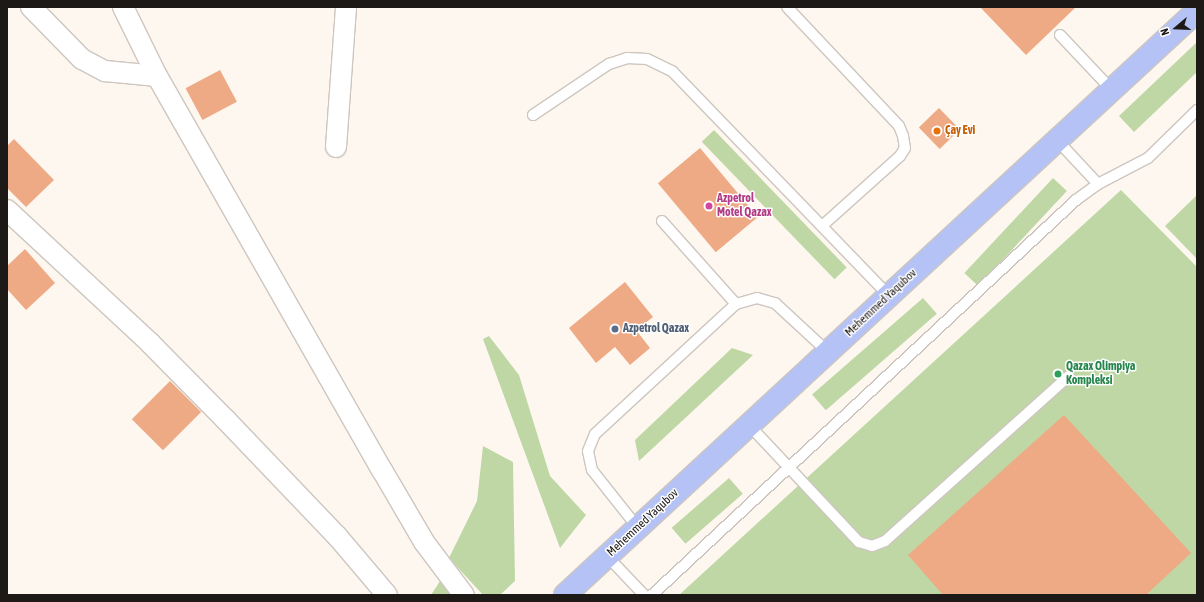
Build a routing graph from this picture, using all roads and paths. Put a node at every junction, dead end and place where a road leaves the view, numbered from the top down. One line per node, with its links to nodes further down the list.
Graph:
1 (31, 7): 7 (street)
2 (123, 7): 7 (street)
3 (346, 7): 12 (street)
4 (787, 7): 16 (lane)
5 (1197, 11): 8 (main road, Mehemmed Yaqubov)
6 (1060, 35): 8 (lane)
7 (157, 76): 26 (street)
8 (1112, 90): 11 (main road, Mehemmed Yaqubov)
9 (1197, 110): 13 (lane)
10 (533, 115): 16 (lane)
11 (1057, 140): 13 (lane); 17 (main road, Mehemmed Yaqubov)
12 (336, 147)
13 (1098, 184): 22 (lane)
14 (7, 210): 25 (street)
15 (662, 220): 18 (lane)
16 (822, 226): 17 (lane)
17 (889, 296): 19 (main road, Mehemmed Yaqubov)
18 (736, 304): 19 (lane); 23 (lane)
19 (828, 352): 21 (main road, Mehemmed Yaqubov)
20 (1069, 376): 22 (lane)
21 (750, 425): 22 (lane); 23 (main road, Mehemmed Yaqubov)
22 (789, 467): 29 (lane)
23 (638, 528): 24 (main road, Mehemmed Yaqubov)
24 (607, 556): 27 (main road, Mehemmed Yaqubov); 28 (lane)
25 (387, 595)
26 (464, 595)
27 (565, 595)
28 (644, 595)
29 (652, 595)

